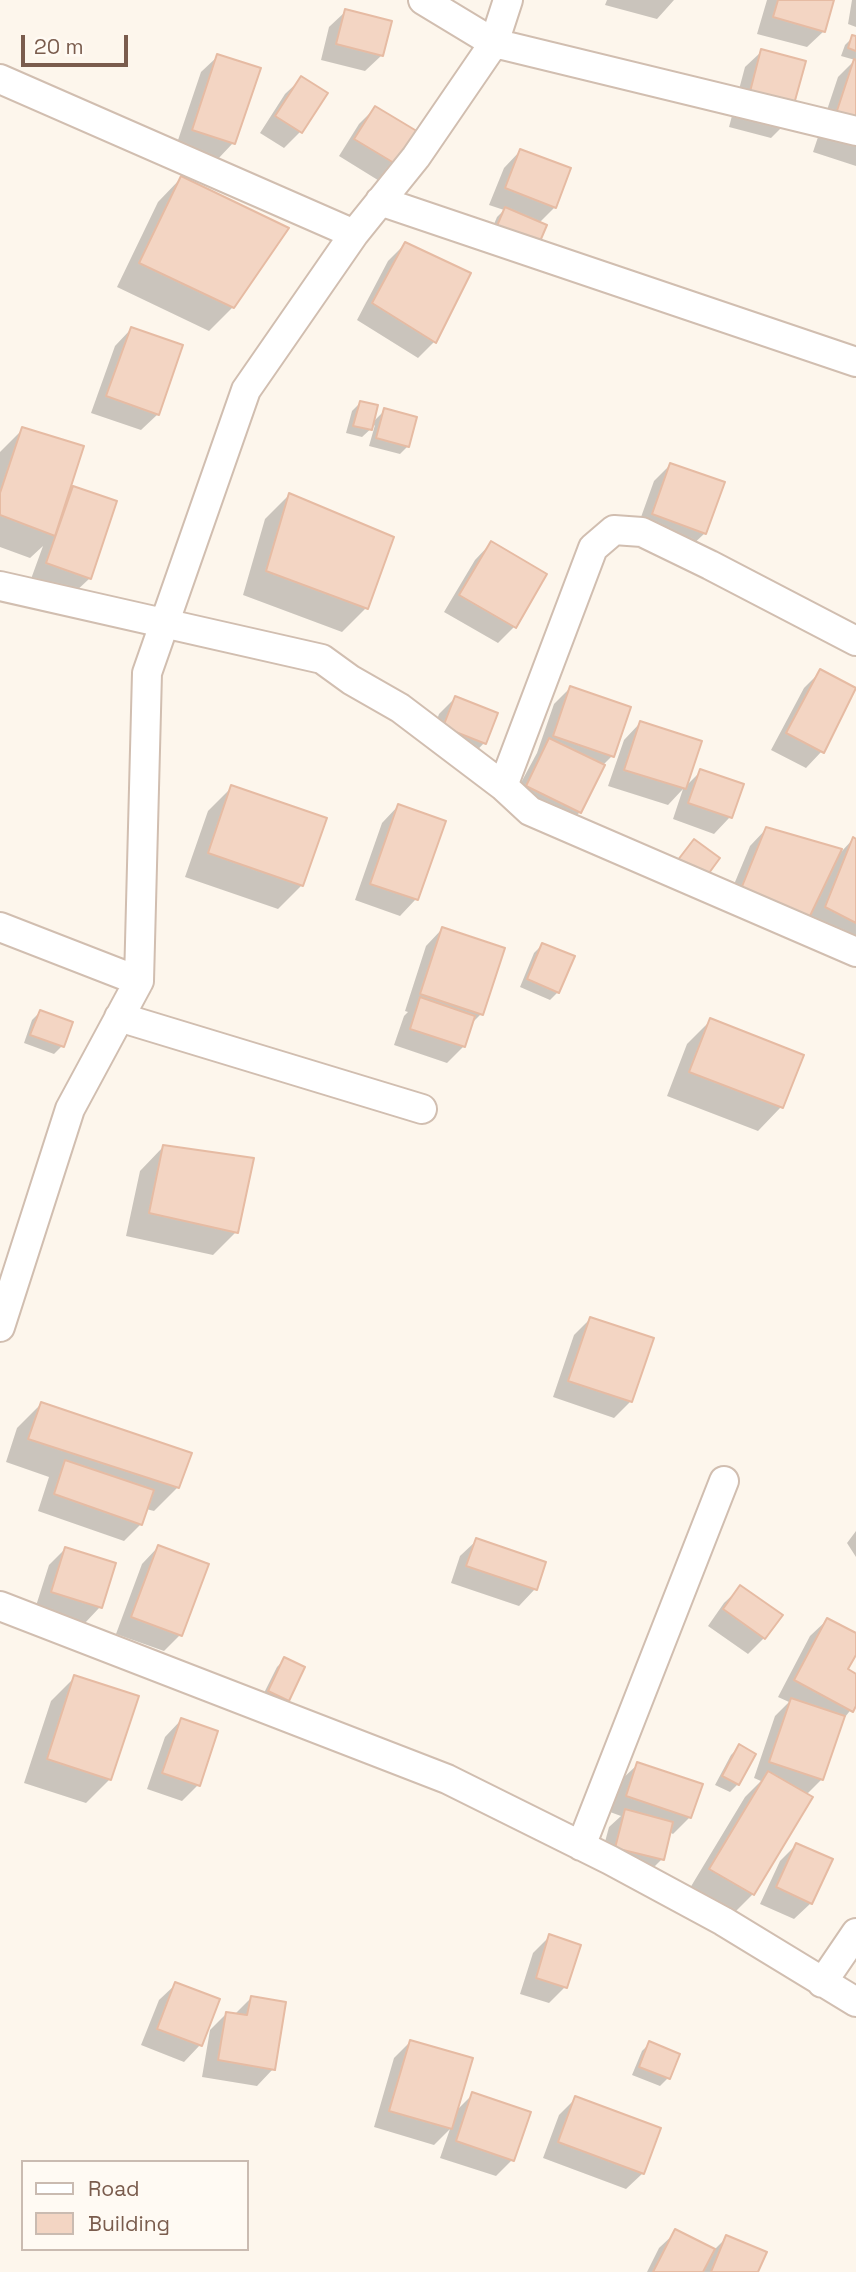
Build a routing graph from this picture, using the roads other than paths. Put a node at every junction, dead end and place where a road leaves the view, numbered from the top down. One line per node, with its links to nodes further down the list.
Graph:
1 (423, 0): 3 (street)
2 (508, 0): 3 (street)
3 (494, 43): 5 (street); 6 (street)
4 (0, 79): 7 (street)
5 (856, 131)
6 (380, 201): 7 (street); 8 (street)
7 (354, 234): 10 (street)
8 (856, 362)
9 (0, 586): 10 (street)
10 (165, 623): 12 (street); 15 (street)
11 (856, 641): 12 (street)
12 (503, 786): 14 (street)
13 (0, 927): 15 (street)
14 (856, 952)
15 (139, 981): 16 (street)
16 (119, 1017): 17 (street); 18 (street)
17 (422, 1110)
18 (0, 1326)
19 (724, 1481): 21 (street)
20 (0, 1606): 21 (street)
21 (581, 1846): 23 (street)
22 (856, 1933): 23 (street)
23 (822, 1983): 24 (street)
24 (856, 2002)

